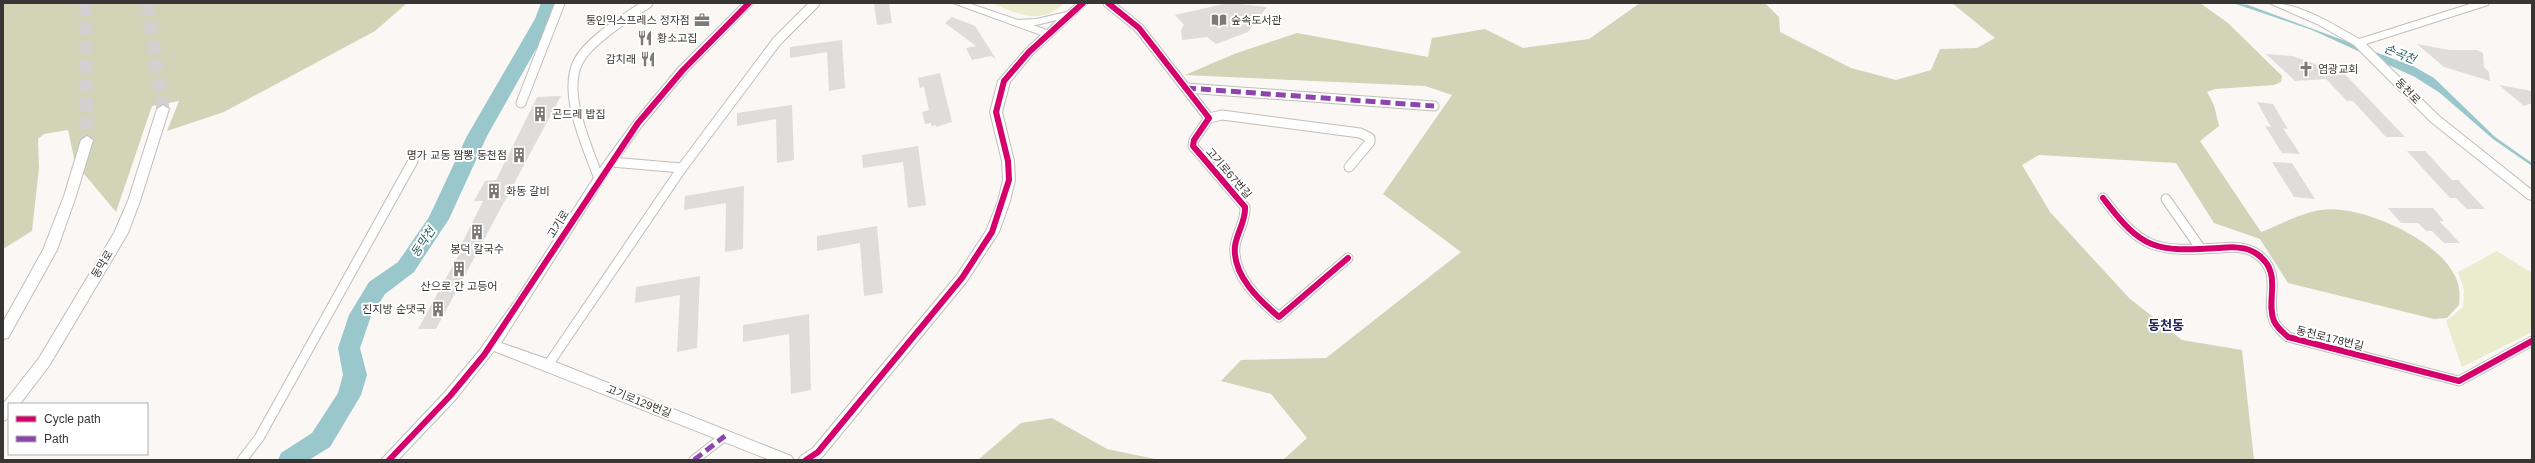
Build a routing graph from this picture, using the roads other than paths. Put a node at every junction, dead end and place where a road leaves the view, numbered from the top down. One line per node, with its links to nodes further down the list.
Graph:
1 (560, 3): 15 (street)
2 (648, 3): 24 (street)
3 (749, 3): 21 (street, 고기로)
4 (815, 3): 22 (street)
5 (958, 3): 11 (street)
6 (1083, 3): 10 (street)
7 (1108, 3): 14 (street)
8 (2274, 3): 13 (street, 동천로)
9 (2484, 3): 13 (street)
10 (1069, 15): 11 (street); 12 (street)
11 (1009, 21): 12 (street)
12 (1048, 34): 40 (street)
13 (2358, 43): 25 (street, 동천로)
14 (1186, 88): 16 (street); 18 (street)
15 (521, 103)
16 (1434, 106)
17 (163, 109): 34 (street, 동막로)
18 (1209, 118): 23 (street); 29 (street, 고기로67번길)
19 (87, 140): 30 (street)
20 (413, 161): 36 (street)
21 (611, 162): 22 (street); 24 (street, 고기로)
22 (682, 168): 33 (street)
23 (1349, 168)
24 (599, 179): 32 (street, 고기로)
25 (2532, 196)
26 (2102, 198): 28 (street, 동천로178번길)
27 (2166, 199): 28 (street)
28 (2201, 249): 31 (street, 동천로178번길)
29 (1348, 258)
30 (3, 334)
31 (2532, 341)
32 (492, 345): 33 (street, 고기로129번길); 37 (street, 고기로)
33 (548, 365): 35 (street, 고기로129번길)
34 (13, 403)
35 (725, 436): 38 (street); 39 (street, 고기로129번길)
36 (242, 460)
37 (389, 460)
38 (694, 460)
39 (786, 460)
40 (806, 460)

